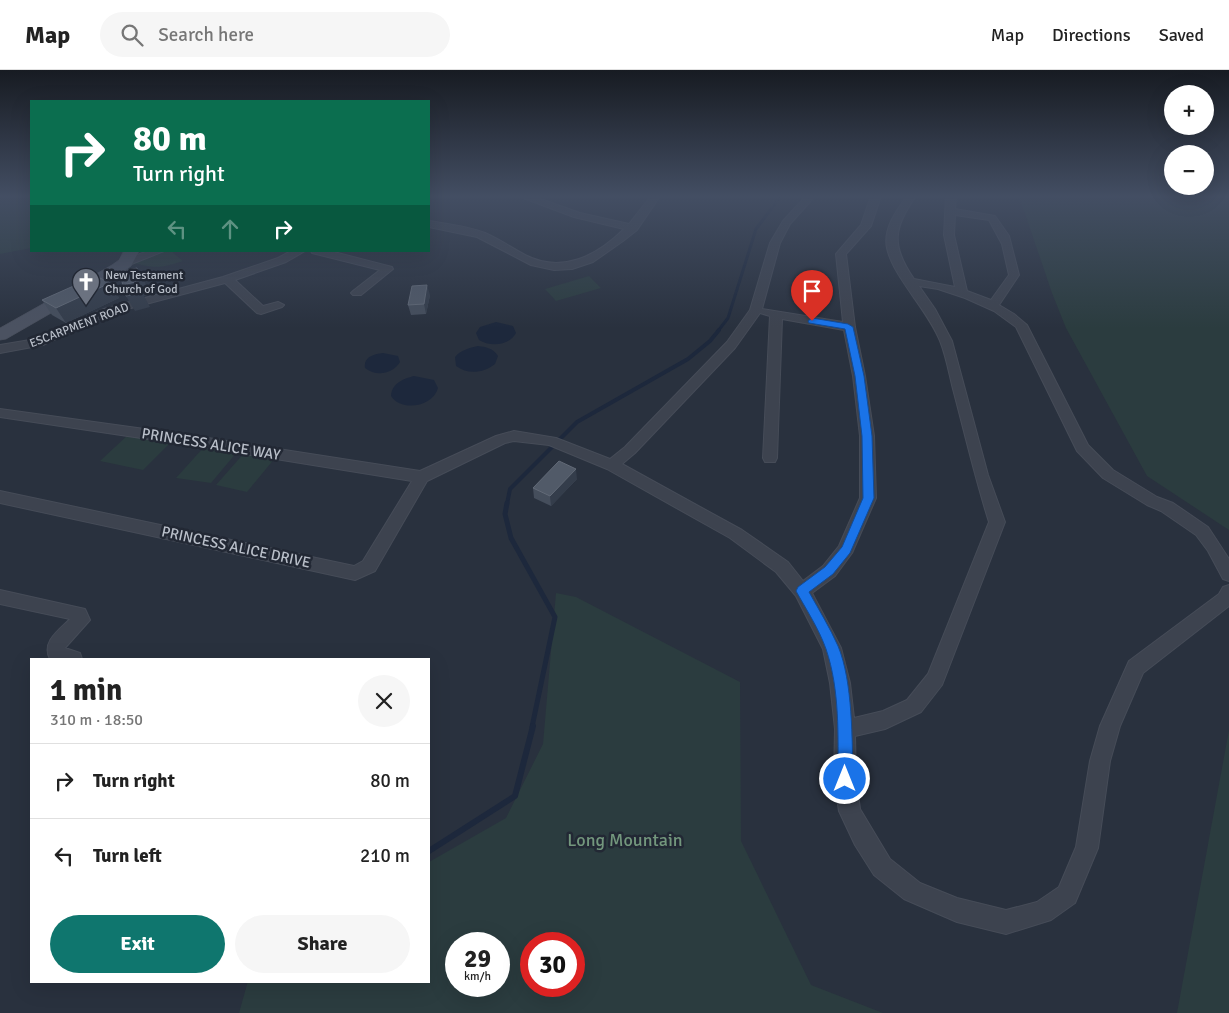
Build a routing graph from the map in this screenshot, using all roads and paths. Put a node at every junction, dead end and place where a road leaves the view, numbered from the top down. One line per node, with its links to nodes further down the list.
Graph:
1 (490, 240): 2 (street)
2 (620, 240)
3 (777, 240): 18 (street)
4 (853, 240): 20 (street)
5 (892, 240): 13 (street)
6 (950, 240): 15 (street)
7 (1004, 240): 17 (street)
8 (154, 252): 11 (street)
9 (298, 252): 12 (street, ESCARPMENT ROAD)
10 (320, 252): 14 (street)
11 (128, 257): 21 (street)
12 (227, 279): 16 (street); 22 (street, ESCARPMENT ROAD)
13 (911, 282): 15 (street); 33 (street)
14 (357, 292)
15 (962, 294): 17 (street)
16 (278, 305)
17 (993, 305): 28 (street)
18 (756, 310): 19 (street); 25 (street)
19 (776, 315): 20 (street); 24 (street)
20 (848, 327): 29 (street)
21 (0, 335)
22 (0, 349)
23 (0, 413): 26 (street, PRINCESS ALICE WAY)
24 (770, 458)
25 (612, 465): 26 (street); 29 (street)
26 (422, 477): 27 (street, PRINCESS ALICE DRIVE)
27 (0, 497)
28 (1229, 574)
29 (802, 591): 33 (street)
30 (1229, 592): 33 (street)
31 (0, 597): 32 (street)
32 (69, 658)
33 (845, 729)

